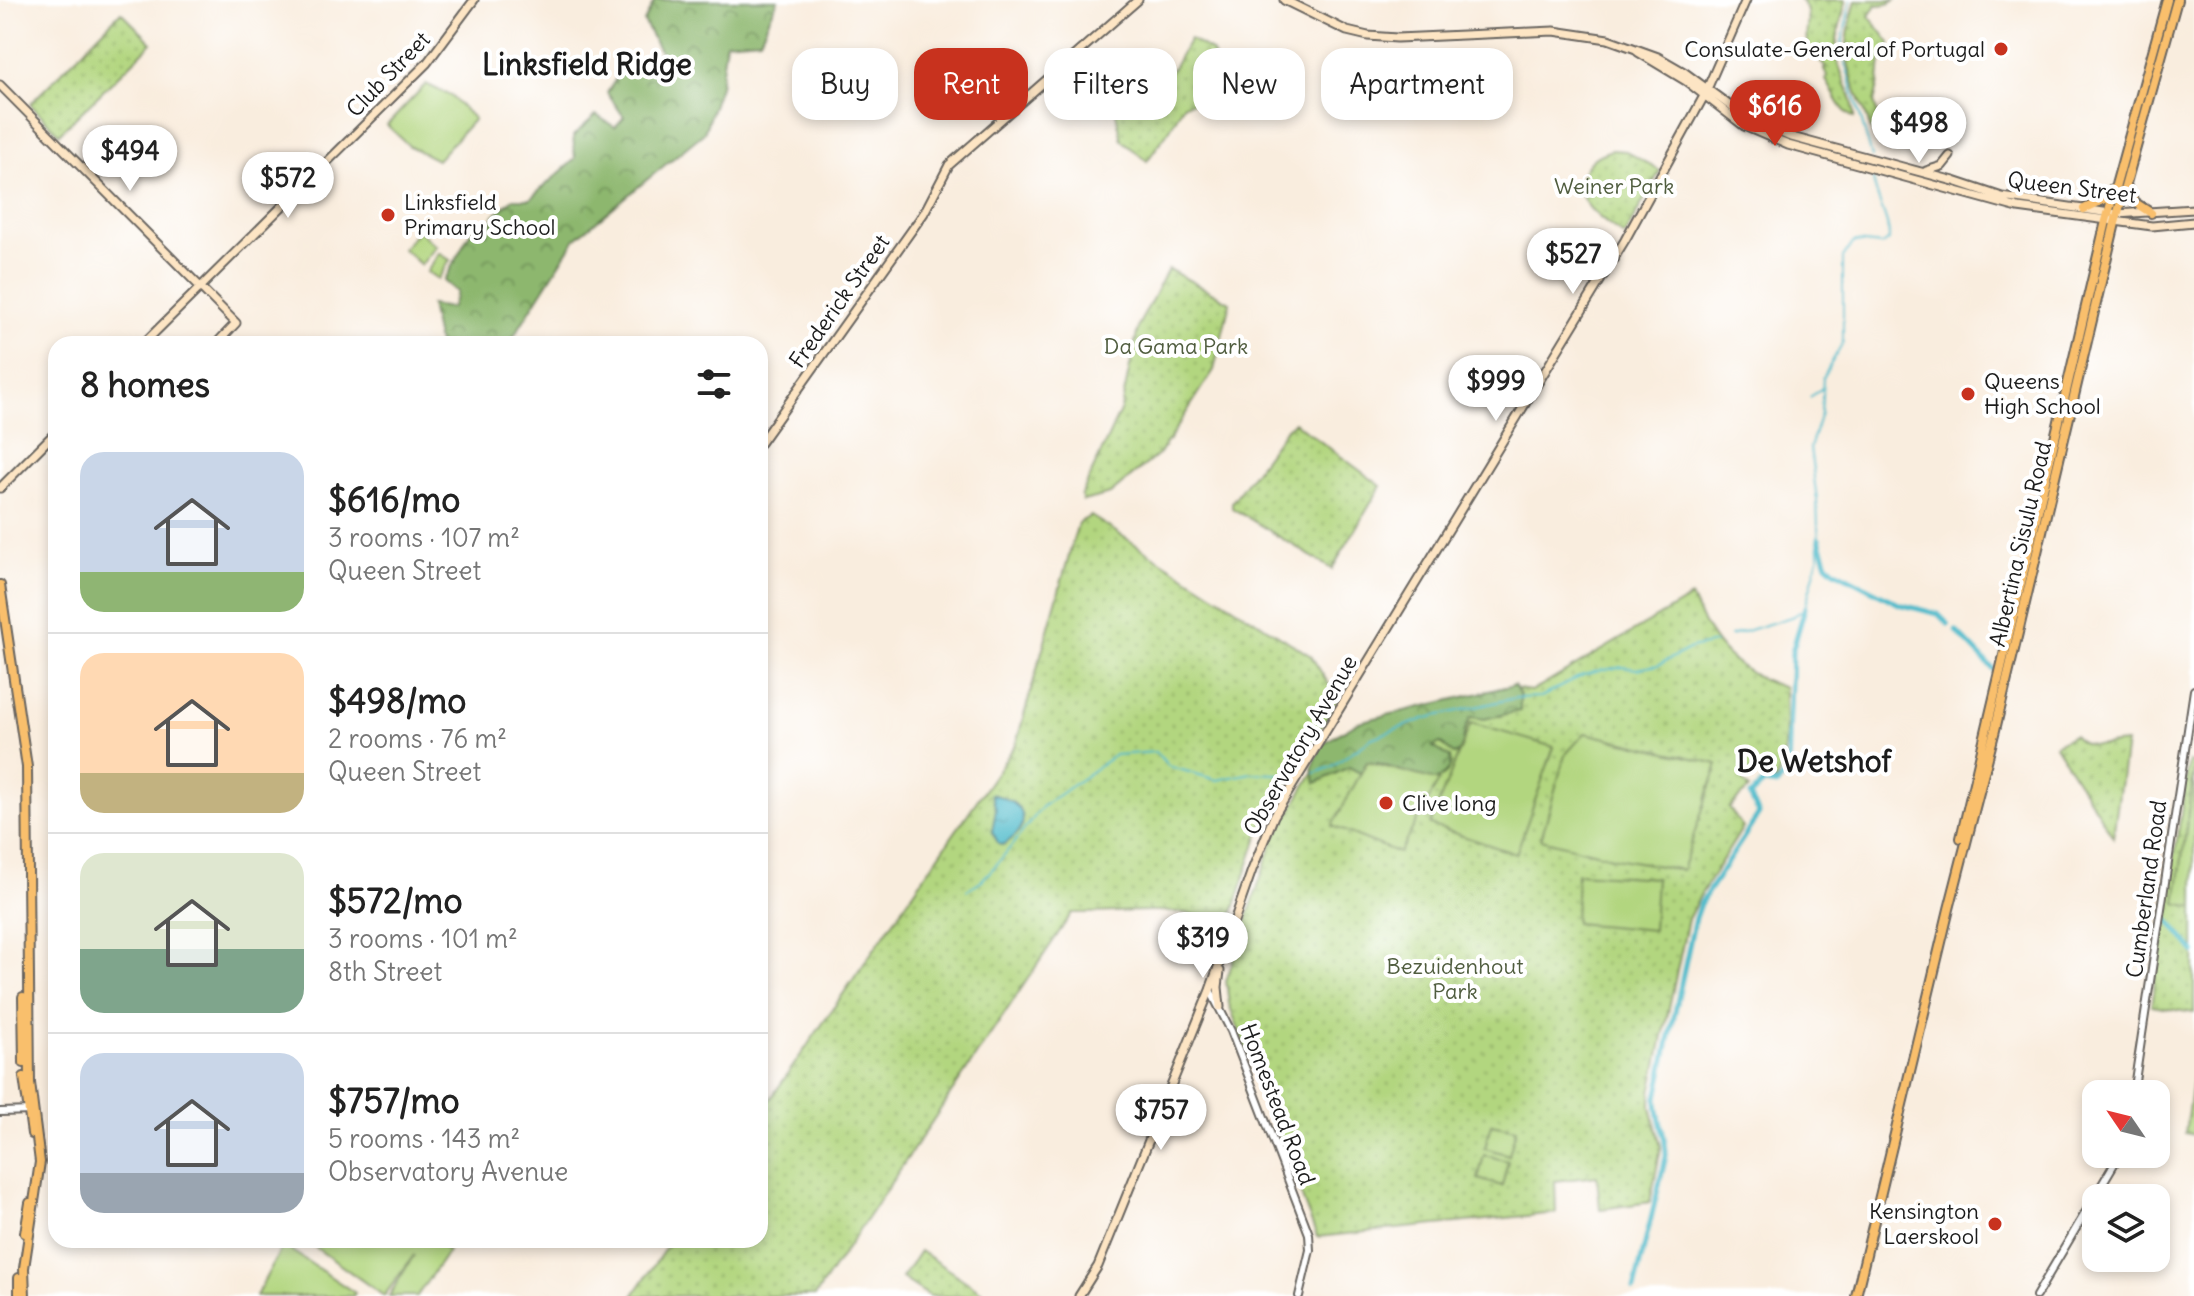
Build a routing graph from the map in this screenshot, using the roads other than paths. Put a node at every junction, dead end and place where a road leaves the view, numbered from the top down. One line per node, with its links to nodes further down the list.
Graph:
1 (474, 0): 21 (main road, Club Street)
2 (1138, 0): 24 (main road, Frederick Street)
3 (1284, 0): 9 (main road, Queen Street)
4 (1746, 0): 7 (main road, Observatory Avenue)
5 (2167, 0): 15 (main road, Albertina Sisulu Road)
6 (2177, 0): 15 (main road, Albertina Sisulu Road)
7 (1715, 74): 9 (main road, Observatory Avenue); 10 (main road)
8 (0, 85): 21 (main road)
9 (1706, 92): 10 (main road, Queen Street); 12 (main road, Queen Street); 30 (main road, Observatory Avenue)
10 (1720, 98): 12 (main road, Queen Street)
11 (1950, 156): 14 (main road)
12 (1857, 160): 13 (main road, Queen Street)
13 (1885, 167): 14 (main road, Queen Street); 19 (main road, Queen Street)
14 (1920, 172): 16 (main road, Queen Street)
15 (2121, 182): 16 (main road); 18 (main road); 19 (main road, Albertina Sisulu Road)
16 (2084, 209): 19 (main road, Queen Street)
17 (2194, 209): 18 (main road, Queen Street)
18 (2151, 213): 19 (main road, Queen Street)
19 (2111, 218): 20 (main road, Queen Street); 40 (main road, Albertina Sisulu Road)
20 (2194, 222)
21 (201, 286): 22 (main road, Club Street); 23 (main road)
22 (151, 336)
23 (224, 336)
24 (768, 432)
25 (48, 440): 26 (main road)
26 (0, 488)
27 (0, 585): 34 (main road)
28 (0, 613): 34 (main road)
29 (2194, 690): 33 (street, Cumberland Road)
30 (1223, 953): 31 (main road, Observatory Avenue); 32 (main road)
31 (1210, 990): 32 (street, Homestead Road); 38 (main road, Observatory Avenue)
32 (1220, 1007): 39 (street, Homestead Road)
33 (2135, 1080)
34 (30, 1111): 35 (street); 37 (main road)
35 (0, 1112)
36 (2112, 1168): 41 (street)
37 (22, 1296)
38 (1079, 1296)
39 (1299, 1296)
40 (1856, 1296)
41 (2036, 1296)

